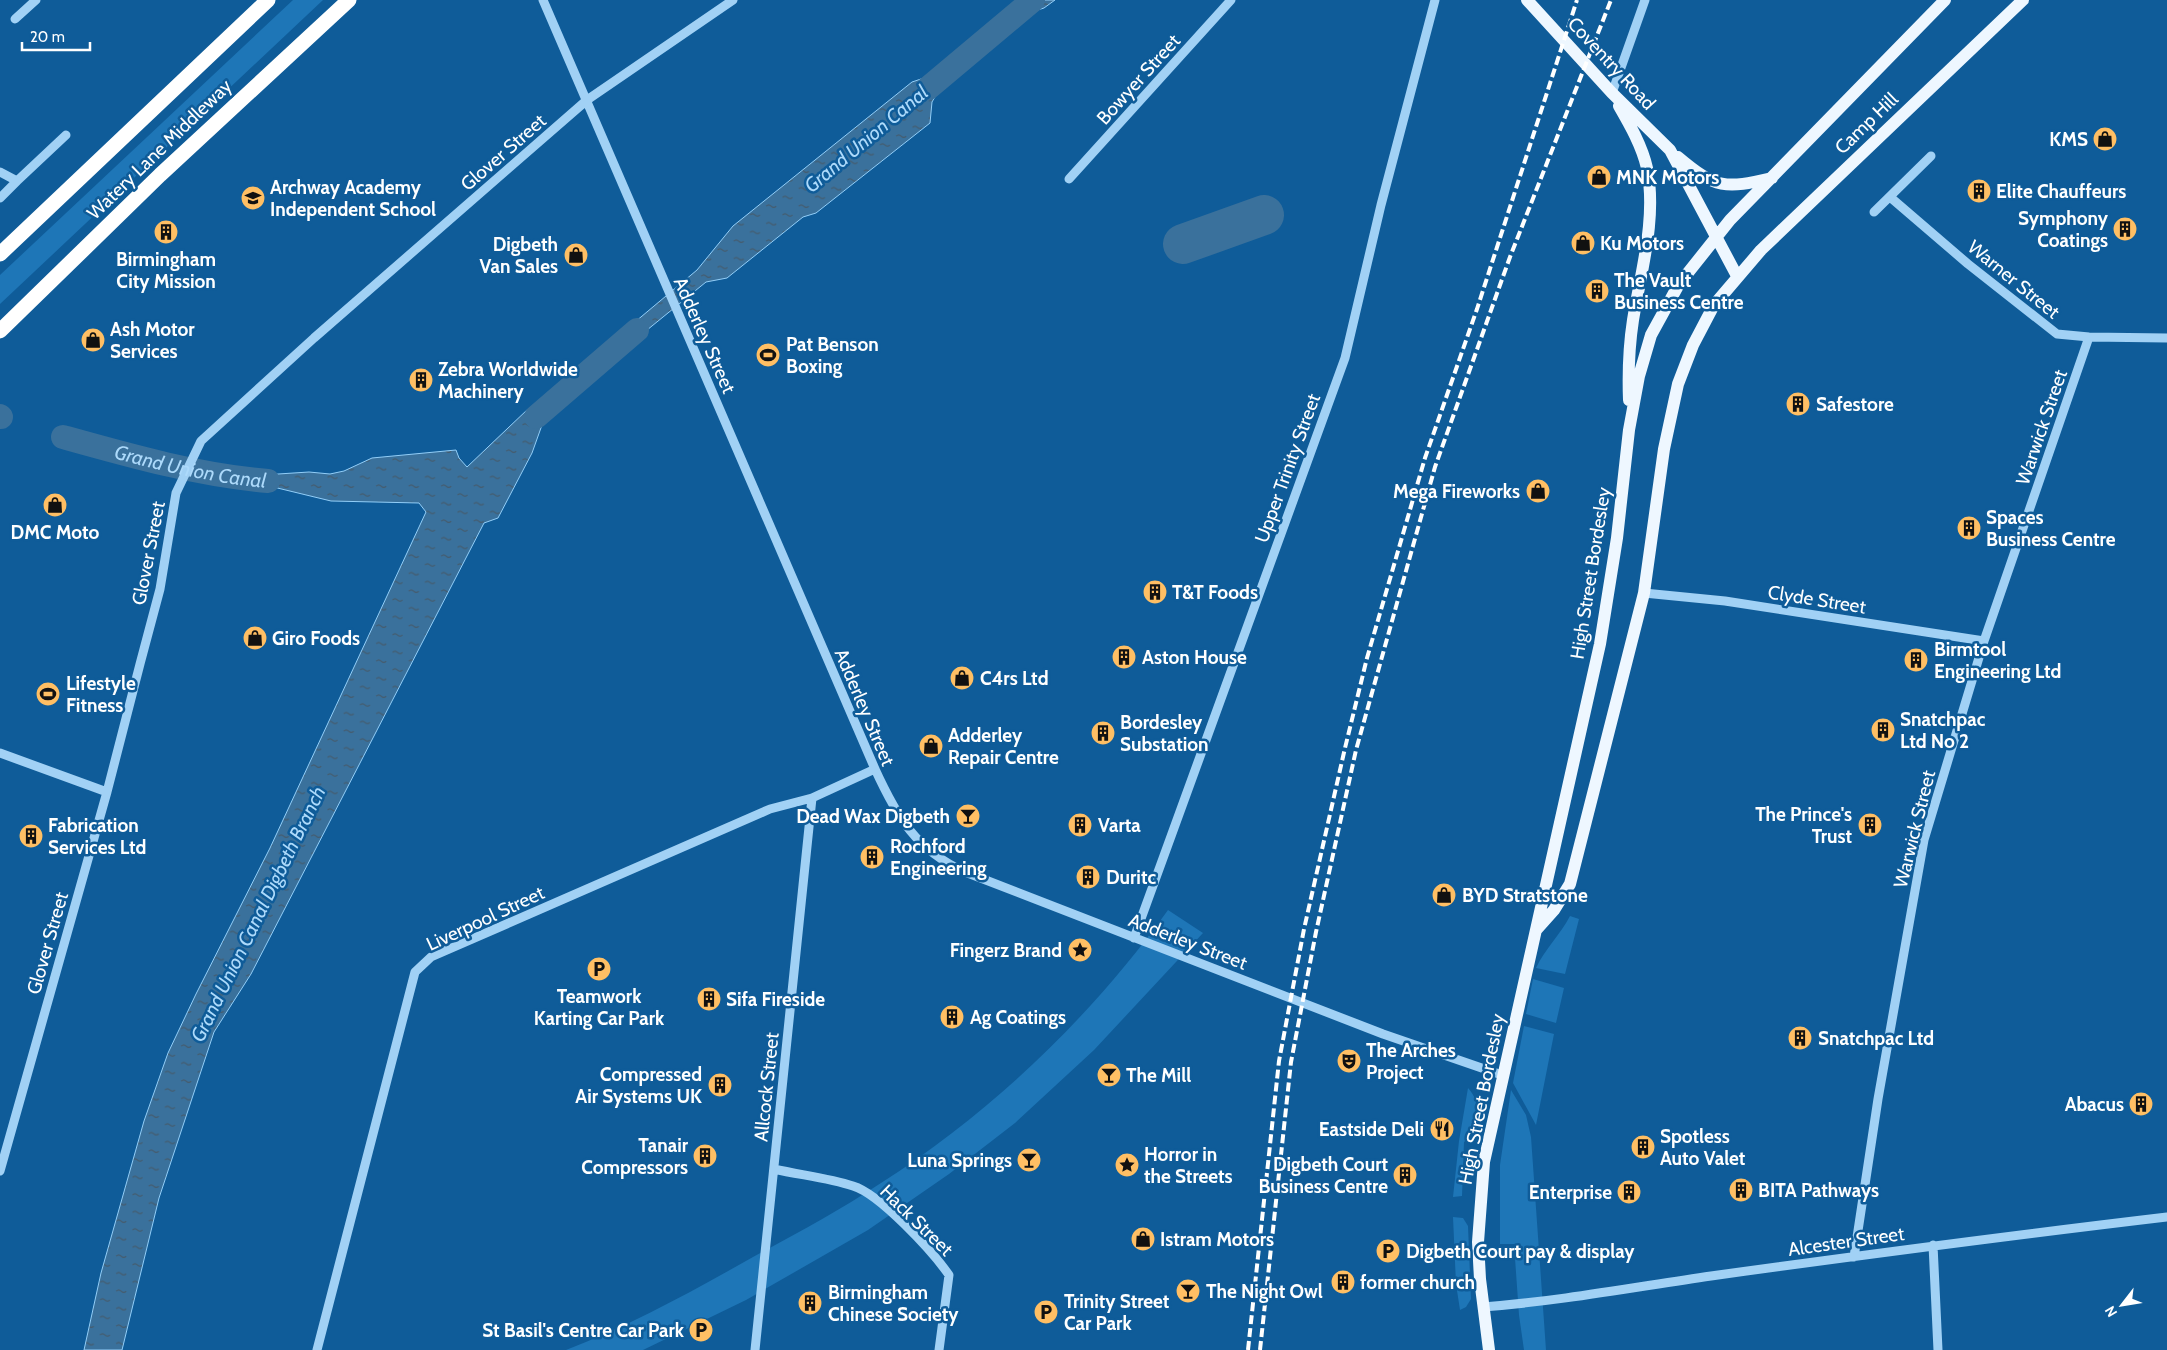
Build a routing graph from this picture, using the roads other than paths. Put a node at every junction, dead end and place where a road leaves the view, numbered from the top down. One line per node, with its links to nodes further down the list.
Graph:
1 (36, 0): 12 (street)
2 (268, 0): 26 (highway, Watery Lane Middleway)
3 (349, 0): 28 (highway, Watery Lane Middleway)
4 (543, 0): 14 (street, Adderley Street)
5 (733, 0): 14 (street, Glover Street)
6 (1231, 0): 20 (street, Bowyer Street)
7 (1435, 0): 39 (street, Upper Trinity Street)
8 (1527, 0): 13 (main road, Coventry Road)
9 (1645, 0): 13 (street)
10 (1945, 0): 19 (main road, Camp Hill)
11 (2023, 0): 27 (main road, Camp Hill)
12 (15, 19)
13 (1612, 93): 16 (main road, Coventry Road); 31 (main road)
14 (587, 100): 35 (street, Adderley Street); 36 (street, Glover Street)
15 (66, 135): 21 (street)
16 (1670, 150): 19 (main road, Coventry Road); 25 (main road, Coventry Road)
17 (1931, 156): 22 (street)
18 (0, 172): 21 (street)
19 (1772, 178): 25 (main road, Camp Hill)
20 (1068, 179)
21 (17, 181): 23 (street)
22 (1890, 196): 24 (street); 29 (street, Warner Street)
23 (0, 198)
24 (1874, 212)
25 (1716, 238): 27 (main road, Coventry Road); 31 (main road, High Street Bordesley)
26 (0, 254)
27 (1737, 276): 32 (main road, High Street Bordesley)
28 (0, 331)
29 (2089, 337): 30 (street, Warner Street); 33 (street, Warwick Street)
30 (2167, 338)
31 (1629, 430): 38 (main road, High Street Bordesley)
32 (1644, 593): 33 (street, Clyde Street); 38 (main road, High Street Bordesley)
33 (1984, 641): 45 (street, Warwick Street)
34 (0, 753): 36 (street)
35 (874, 769): 37 (street, Liverpool Street); 39 (street, Adderley Street)
36 (107, 792): 42 (street, Glover Street)
37 (812, 798): 41 (street, Allcock Street); 47 (street, Liverpool Street)
38 (1536, 930): 40 (main road, High Street Bordesley)
39 (1134, 938): 40 (street, Adderley Street)
40 (1502, 1075): 46 (main road, High Street Bordesley)
41 (774, 1169): 48 (street, Allcock Street); 49 (street, Hack Street)
42 (0, 1171)
43 (2167, 1217): 44 (street, Alcester Street)
44 (1933, 1245): 45 (street, Alcester Street); 51 (street)
45 (1854, 1256): 46 (street, Alcester Street)
46 (1483, 1307): 50 (main road, High Street Bordesley)
47 (317, 1350)
48 (755, 1350)
49 (938, 1350)
50 (1489, 1350)
51 (1938, 1350)

